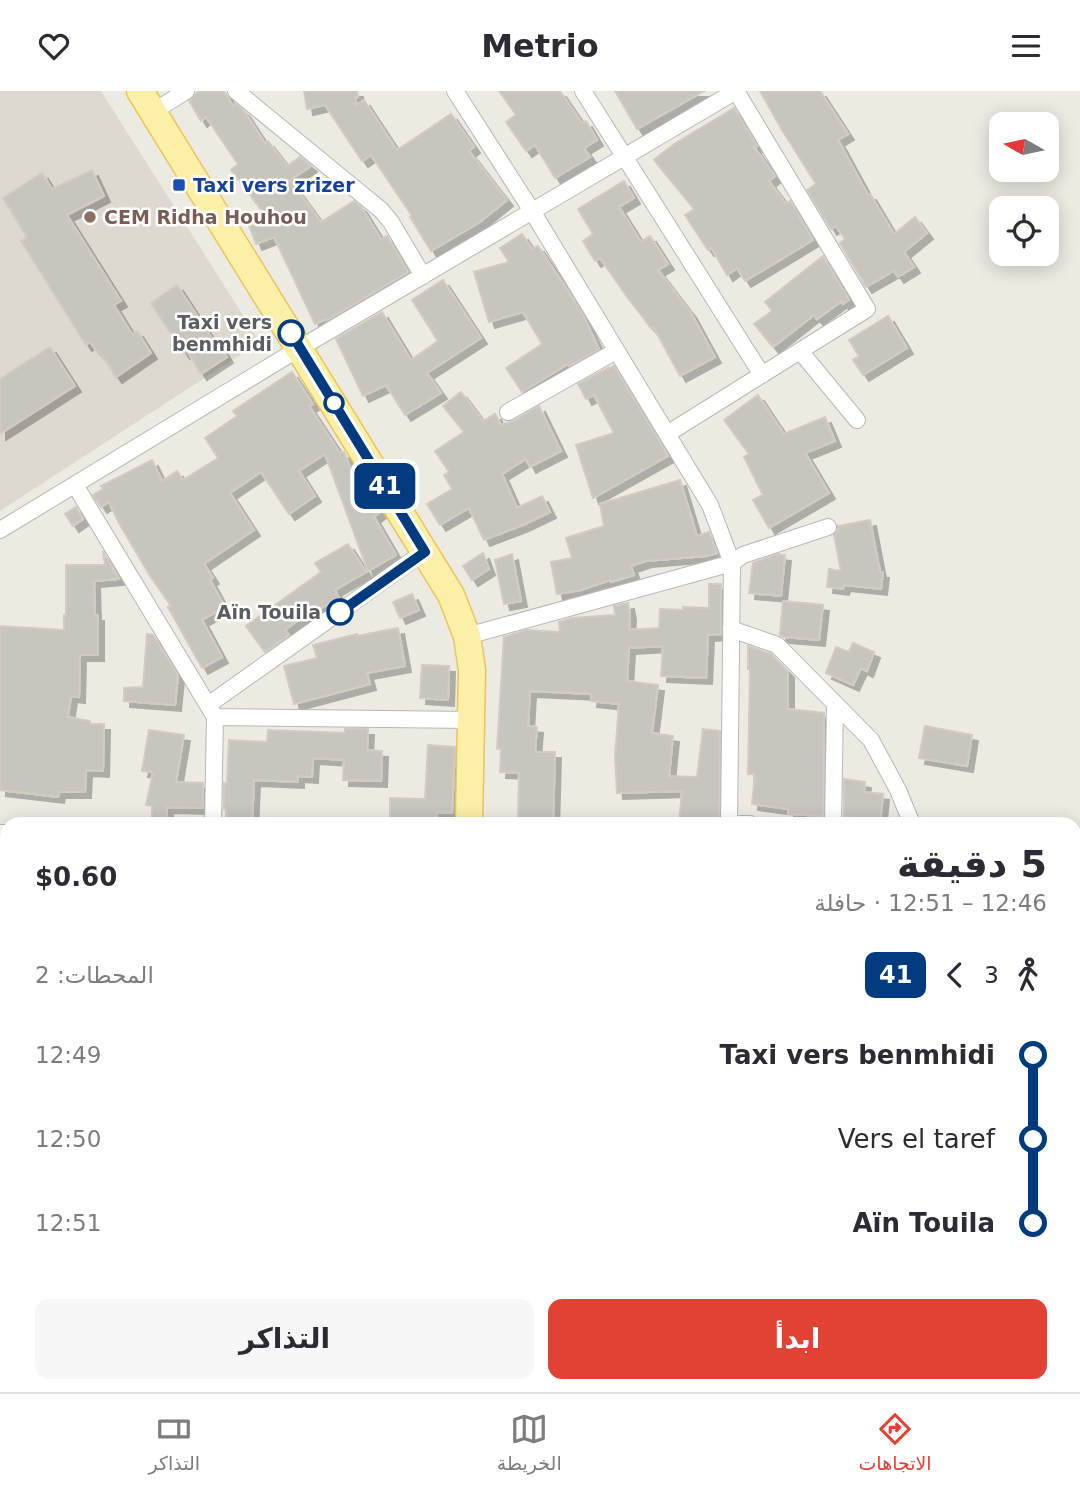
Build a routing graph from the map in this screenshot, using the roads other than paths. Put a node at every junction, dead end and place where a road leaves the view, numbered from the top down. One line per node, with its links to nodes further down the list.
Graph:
1 (187, 91): 6 (street)
2 (236, 91): 9 (street)
3 (455, 91): 8 (street)
4 (583, 91): 7 (street)
5 (736, 91): 7 (street); 12 (street)
6 (146, 101): 10 (main road)
7 (624, 157): 8 (street); 13 (street)
8 (532, 211): 9 (street); 11 (street)
9 (423, 276): 10 (street)
10 (300, 348): 17 (street); 20 (main road)
11 (617, 351): 14 (street); 16 (street)
12 (800, 351): 13 (street); 15 (street)
13 (762, 375): 16 (street)
14 (508, 412)
15 (857, 420)
16 (667, 434): 21 (street)
17 (75, 485): 19 (street); 25 (street)
18 (828, 527): 21 (street)
19 (0, 530)
20 (425, 552): 23 (main road); 25 (street)
21 (732, 563): 22 (street); 23 (street)
22 (731, 629): 24 (street); 29 (street)
23 (467, 636): 26 (main road)
24 (835, 704): 30 (street); 31 (street)
25 (212, 711): 26 (street); 27 (street)
26 (471, 720): 28 (main road)
27 (213, 817)
28 (469, 817)
29 (729, 817)
30 (833, 817)
31 (909, 817)

